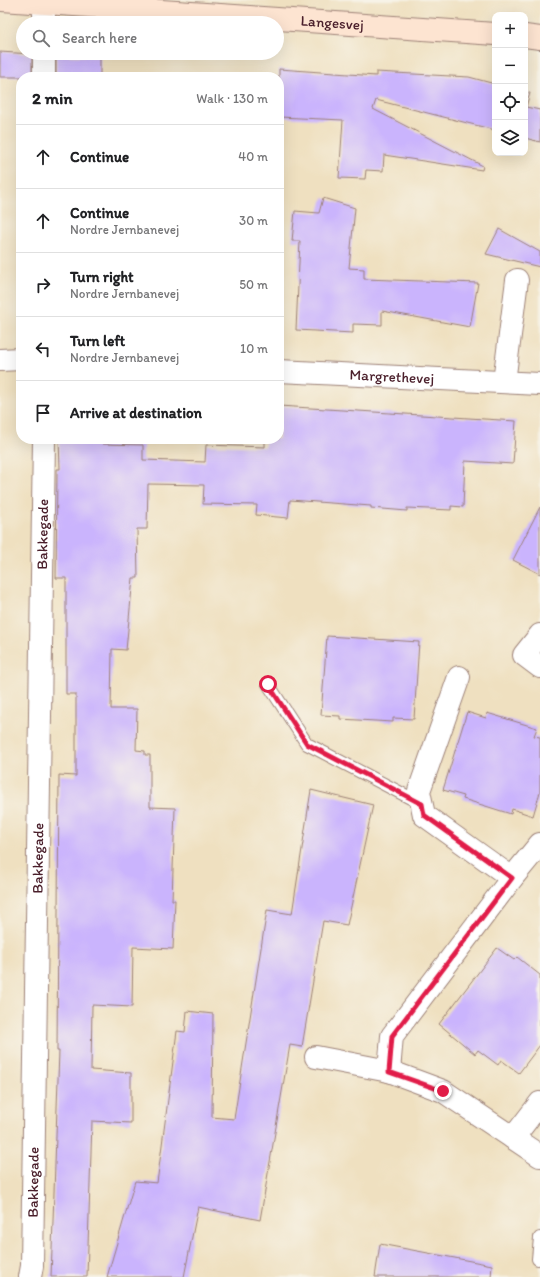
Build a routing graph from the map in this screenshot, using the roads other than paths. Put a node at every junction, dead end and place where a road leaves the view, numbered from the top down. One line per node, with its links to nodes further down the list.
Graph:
1 (2, 0): 2 (street, Langesvej)
2 (44, 13): 3 (street, Langesvej)
3 (108, 16)
4 (284, 24): 5 (street, Langesvej)
5 (492, 34)
6 (528, 36): 7 (street)
7 (540, 38)
8 (44, 60): 9 (street)
9 (44, 72)
10 (517, 280): 14 (street)
11 (0, 360): 12 (street)
12 (16, 360)
13 (284, 371): 14 (street, Margrethevej)
14 (504, 382): 15 (street, Margrethevej)
15 (540, 384)
16 (44, 444): 31 (street, Bakkegade)
17 (540, 635): 18 (street)
18 (540, 667)
19 (459, 678): 21 (street)
20 (268, 684): 21 (lane)
21 (422, 804): 23 (street)
22 (540, 844): 23 (street)
23 (512, 878): 25 (street)
24 (316, 1057): 25 (street)
25 (389, 1072): 27 (street)
26 (540, 1103): 27 (street)
27 (513, 1138): 28 (street)
28 (540, 1156)
29 (540, 1238): 30 (lane)
30 (538, 1260)
31 (30, 1277)

